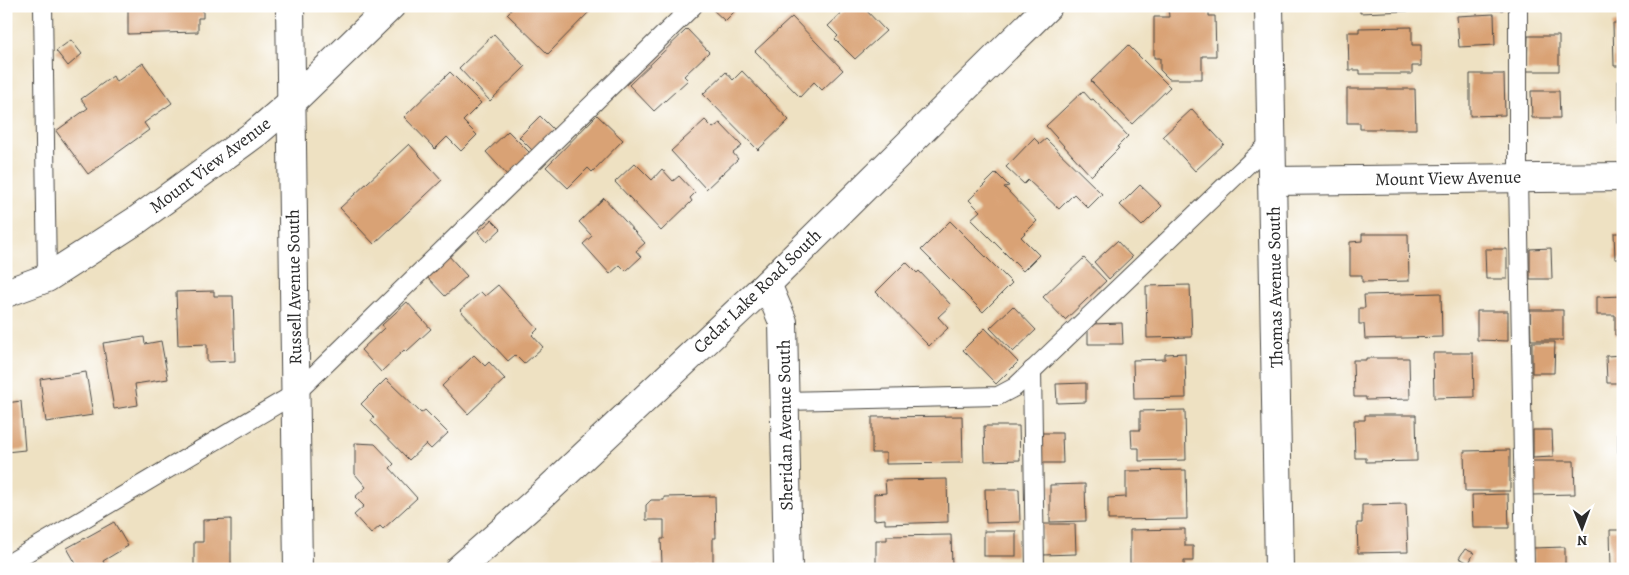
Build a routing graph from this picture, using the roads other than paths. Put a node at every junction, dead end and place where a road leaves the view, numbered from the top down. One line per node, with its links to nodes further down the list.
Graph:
1 (44, 6): 13 (lane)
2 (290, 6): 8 (street, Russell Avenue South)
3 (391, 6): 8 (street, Mount View Avenue)
4 (693, 6): 17 (lane)
5 (1048, 6): 14 (street, Cedar Lake Road South)
6 (1269, 6): 9 (street, Thomas Avenue South)
7 (1518, 6): 11 (lane)
8 (291, 103): 13 (street, Mount View Avenue); 17 (street, Russell Avenue South)
9 (1272, 141): 12 (street, Thomas Avenue South); 16 (lane)
10 (1623, 176): 11 (street, Mount View Avenue)
11 (1518, 177): 12 (street, Mount View Avenue); 25 (lane)
12 (1273, 181): 24 (street, Thomas Avenue South)
13 (47, 278): 15 (street, Mount View Avenue)
14 (766, 284): 18 (street, Sheridan Avenue South); 21 (street, Cedar Lake Road South)
15 (6, 293)
16 (1032, 370): 18 (lane); 23 (lane)
17 (296, 393): 19 (lane); 20 (street, Russell Avenue South)
18 (785, 401): 22 (street, Sheridan Avenue South)
19 (6, 565)
20 (298, 569)
21 (459, 569)
22 (788, 569)
23 (1035, 569)
24 (1279, 569)
25 (1526, 569)

